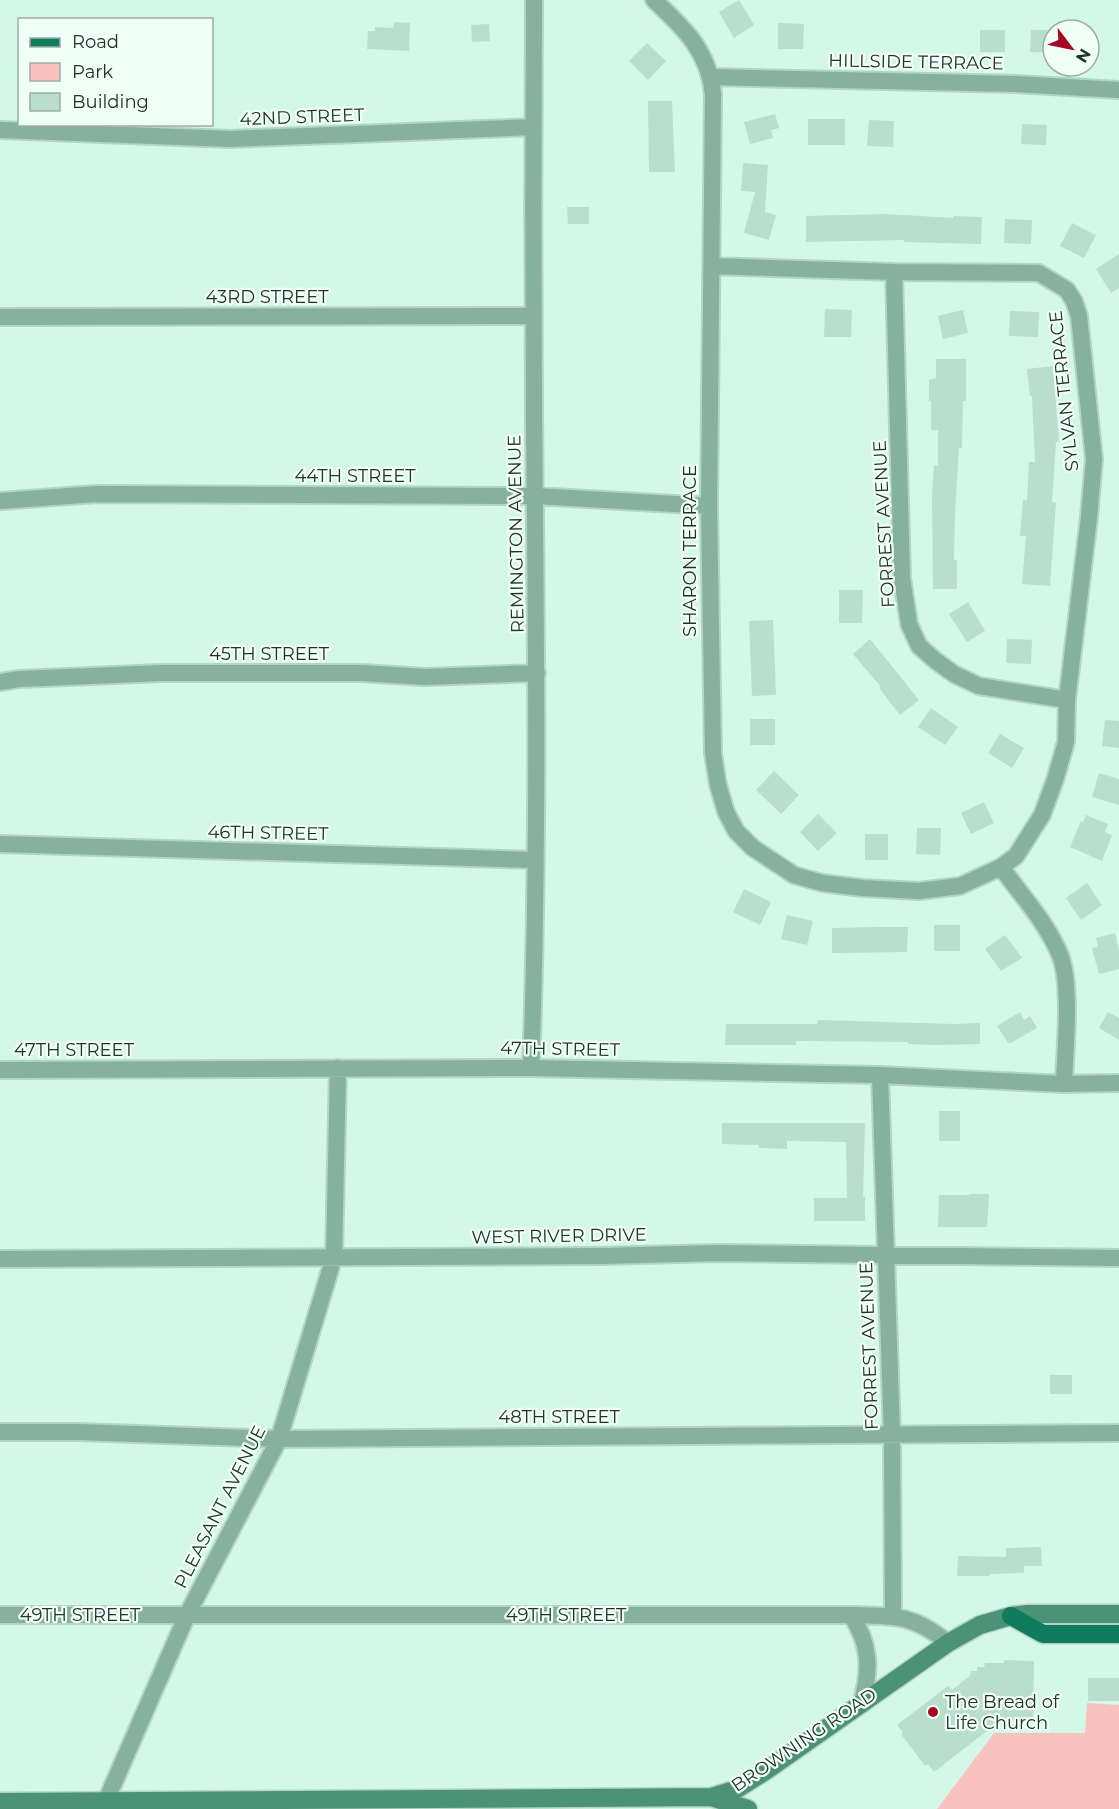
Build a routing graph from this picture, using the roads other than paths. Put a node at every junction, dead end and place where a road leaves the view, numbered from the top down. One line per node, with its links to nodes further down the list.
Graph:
1 (534, 0): 5 (street, REMINGTON AVENUE)
2 (654, 0): 3 (street, SHARON TERRACE)
3 (711, 77): 4 (street, HILLSIDE TERRACE); 7 (street, SHARON TERRACE)
4 (1119, 90)
5 (533, 128): 6 (street, 42ND STREET); 9 (street, REMINGTON AVENUE)
6 (0, 130)
7 (712, 266): 8 (street, SYLVAN TERRACE); 13 (street, SHARON TERRACE)
8 (894, 272): 16 (street, FORREST AVENUE); 16 (street, SYLVAN TERRACE)
9 (533, 316): 10 (street, 43RD STREET); 11 (street, REMINGTON AVENUE)
10 (0, 317)
11 (535, 496): 12 (street, 44TH STREET); 13 (street, 44TH STREET); 14 (street, REMINGTON AVENUE)
12 (0, 501)
13 (709, 506): 19 (street, SHARON TERRACE)
14 (537, 673): 15 (street, 45TH STREET); 18 (street, REMINGTON AVENUE)
15 (0, 682)
16 (1067, 700): 19 (street, SYLVAN TERRACE)
17 (0, 844): 18 (street, 46TH STREET)
18 (536, 860): 21 (street, REMINGTON AVENUE)
19 (1001, 867): 25 (street)
20 (338, 1068): 21 (street, 47TH STREET); 22 (street, 47TH STREET); 27 (street, PLEASANT AVENUE)
21 (531, 1068): 23 (street, 47TH STREET)
22 (0, 1070)
23 (880, 1075): 25 (street, 47TH STREET); 26 (street, FORREST AVENUE)
24 (1119, 1083): 25 (street, 47TH STREET)
25 (1064, 1084)
26 (886, 1255): 27 (street, WEST RIVER DRIVE); 28 (street, WEST RIVER DRIVE); 32 (street, FORREST AVENUE)
27 (334, 1257): 29 (street, WEST RIVER DRIVE); 33 (street, PLEASANT AVENUE)
28 (1119, 1258)
29 (0, 1259)
30 (0, 1432): 33 (street, 48TH STREET)
31 (1119, 1433): 32 (street, 48TH STREET)
32 (892, 1435): 33 (street, 48TH STREET); 38 (street, FORREST AVENUE)
33 (279, 1438): 36 (street, PLEASANT AVENUE)
34 (1119, 1614): 39 (main road)
35 (0, 1615): 36 (street, 49TH STREET)
36 (188, 1615): 37 (street, 49TH STREET); 45 (street, PLEASANT AVENUE)
37 (851, 1615): 38 (street, 49TH STREET); 42 (street)
38 (893, 1616): 41 (street, 49TH STREET)
39 (1011, 1616): 40 (main road); 41 (main road)
40 (1119, 1634)
41 (948, 1643): 42 (main road, BROWNING ROAD)
42 (862, 1701): 43 (main road, BROWNING ROAD)
43 (711, 1797): 45 (main road, BROWNING ROAD); 46 (main road)
44 (0, 1802): 45 (main road, BROWNING ROAD)
45 (105, 1805)
46 (748, 1809)

